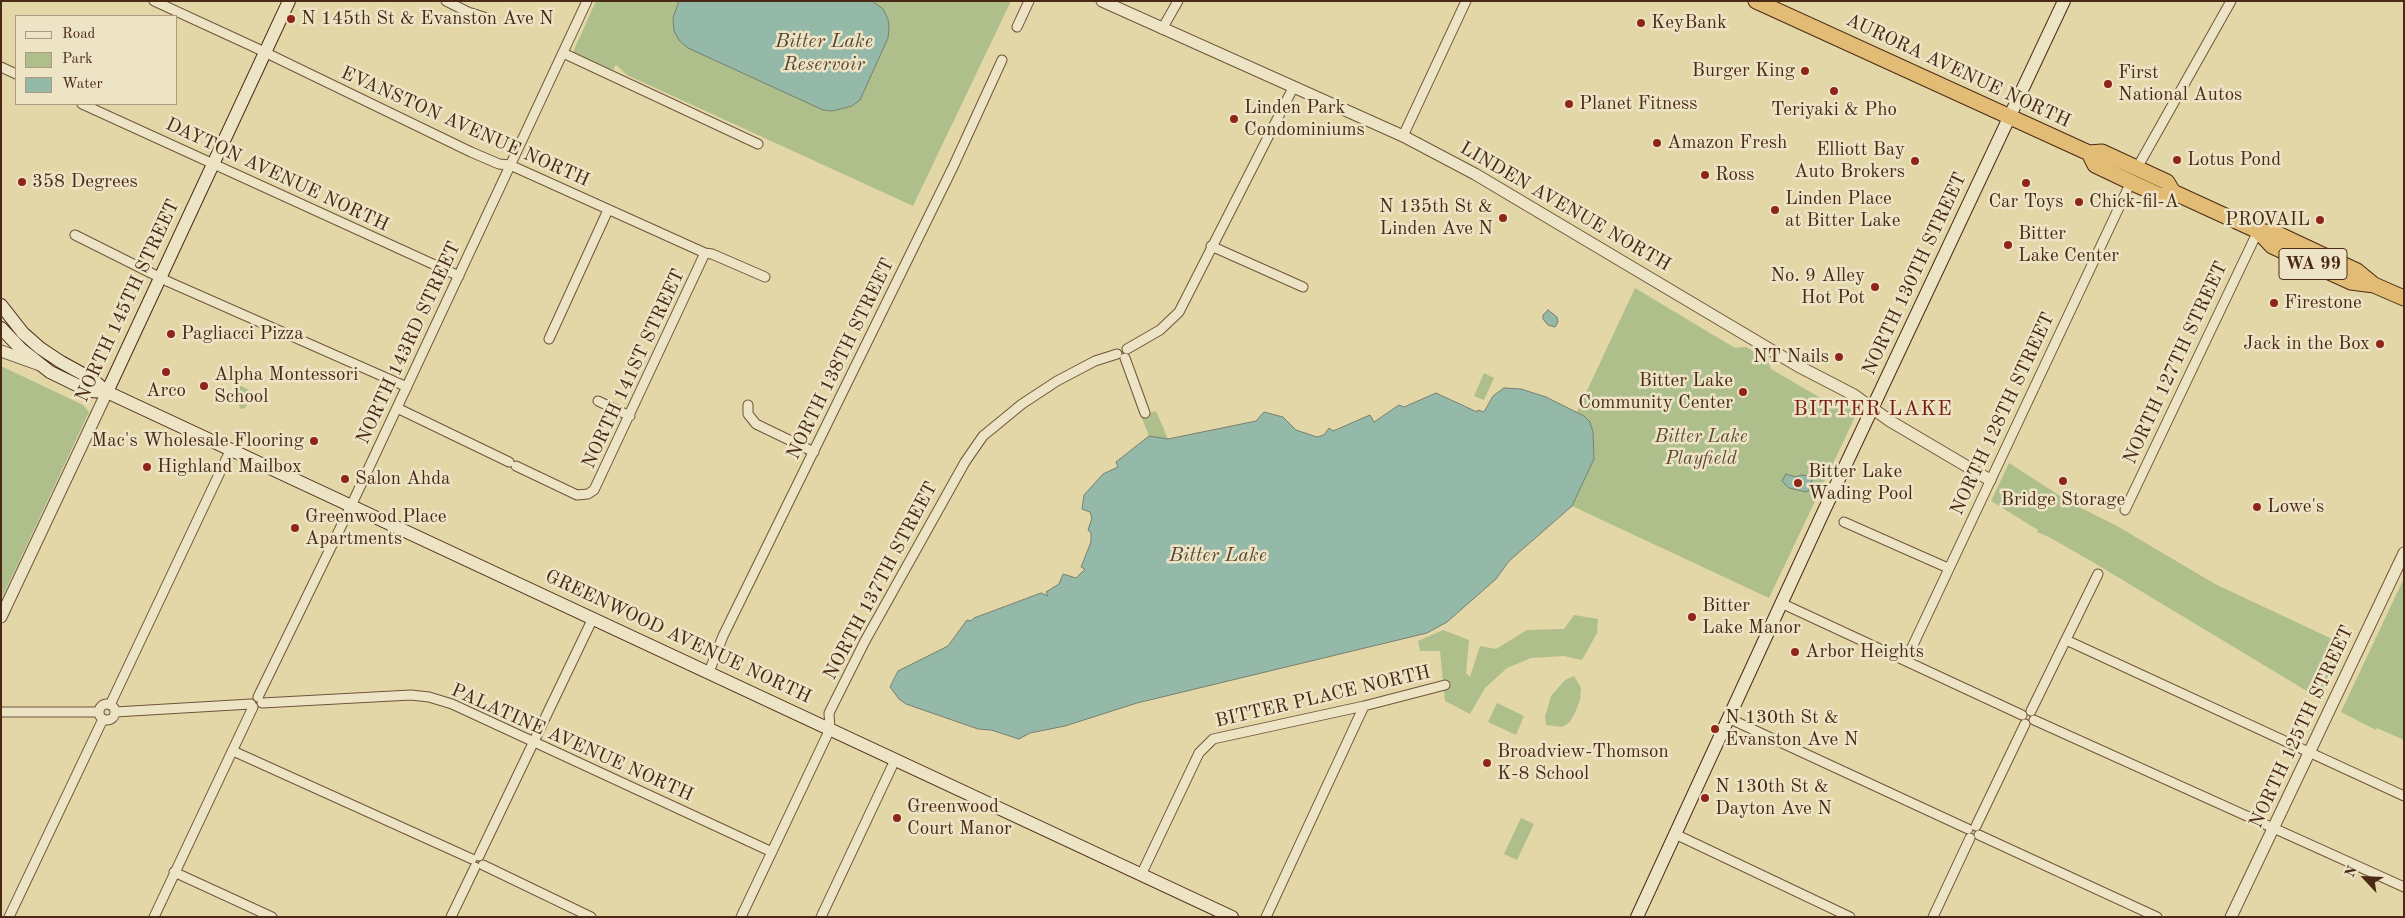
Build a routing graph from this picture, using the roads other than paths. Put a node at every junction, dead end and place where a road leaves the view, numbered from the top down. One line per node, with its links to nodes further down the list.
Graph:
1 (154, 1): 15 (street, EVANSTON AVENUE NORTH)
2 (289, 1): 15 (main road, NORTH 145TH STREET)
3 (446, 1): 12 (street)
4 (587, 1): 16 (street, NORTH 143RD STREET)
5 (1029, 1): 13 (street)
6 (1102, 1): 14 (street, LINDEN AVENUE NORTH)
7 (1178, 1): 14 (street)
8 (1466, 1): 23 (street)
9 (1756, 1): 22 (highway, AURORA AVENUE NORTH / WA 99)
10 (2064, 1): 22 (main road, NORTH 130TH STREET)
11 (2231, 1): 27 (street, NORTH 128TH STREET)
12 (487, 18)
13 (1017, 27)
14 (1162, 29): 20 (street, LINDEN AVENUE NORTH)
15 (265, 53): 25 (main road, NORTH 145TH STREET); 26 (street, EVANSTON AVENUE NORTH)
16 (563, 53): 24 (street); 26 (street, NORTH 143RD STREET)
17 (1002, 60): 54 (street, NORTH 138TH STREET)
18 (1, 67): 19 (street)
19 (15, 74)
20 (1293, 88): 23 (street, LINDEN AVENUE NORTH); 31 (street, NORTH 137TH STREET)
21 (84, 105): 25 (street, DAYTON AVENUE NORTH)
22 (2009, 116): 27 (highway, AURORA AVENUE NORTH / WA 99); 50 (main road, NORTH 130TH STREET)
23 (1403, 136): 50 (street, LINDEN AVENUE NORTH)
24 (758, 144)
25 (213, 163): 33 (street, DAYTON AVENUE NORTH); 34 (main road, NORTH 145TH STREET)
26 (510, 165): 28 (street, EVANSTON AVENUE NORTH); 33 (street, NORTH 143RD STREET)
27 (2134, 175): 29 (highway, AURORA AVENUE NORTH / WA 99); 55 (street, NORTH 128TH STREET)
28 (608, 210): 32 (street, EVANSTON AVENUE NORTH); 41 (street)
29 (2258, 231): 37 (highway, AURORA AVENUE NORTH / WA 99); 57 (street, NORTH 127TH STREET)
30 (75, 236): 34 (street)
31 (1211, 246): 36 (street); 43 (street, NORTH 137TH STREET)
32 (705, 253): 35 (street, EVANSTON AVENUE NORTH); 52 (street, NORTH 141ST STREET)
33 (459, 276): 45 (street, NORTH 143RD STREET)
34 (160, 277): 45 (street); 46 (main road, NORTH 145TH STREET)
35 (765, 277)
36 (1303, 288)
37 (2404, 298)
38 (1, 305): 40 (main road)
39 (1, 328): 40 (street, GREENWOOD AVENUE NORTH); 44 (main road)
40 (24, 333): 46 (main road, GREENWOOD AVENUE NORTH)
41 (549, 339)
42 (1, 351): 44 (street, GREENWOOD AVENUE NORTH)
43 (1123, 354): 51 (street); 77 (street, NORTH 137TH STREET)
44 (40, 365): 46 (main road, GREENWOOD AVENUE NORTH)
45 (407, 387): 49 (street, NORTH 143RD STREET)
46 (106, 392): 53 (main road, GREENWOOD AVENUE NORTH); 63 (street, NORTH 145TH STREET)
47 (598, 401): 52 (street)
48 (748, 405): 54 (street)
49 (397, 408): 52 (street, NORTH 141ST STREET); 56 (street, NORTH 143RD STREET)
50 (1873, 409): 55 (street, LINDEN AVENUE NORTH); 62 (main road, NORTH 130TH STREET)
51 (1145, 413)
52 (630, 416)
53 (230, 451): 56 (main road, GREENWOOD AVENUE NORTH); 72 (street)
54 (814, 452): 67 (street, NORTH 138TH STREET)
55 (1990, 480): 60 (street, NORTH 128TH STREET)
56 (351, 506): 64 (main road, GREENWOOD AVENUE NORTH); 69 (street, NORTH 143RD STREET)
57 (2125, 510)
58 (1844, 522): 60 (street)
59 (2404, 553): 80 (street, NORTH 125TH STREET)
60 (1948, 568): 66 (street, NORTH 128TH STREET)
61 (2098, 574): 65 (street)
62 (1781, 603): 66 (street); 75 (main road, NORTH 130TH STREET)
63 (1, 617)
64 (593, 618): 67 (main road, GREENWOOD AVENUE NORTH); 78 (street)
65 (2066, 640): 76 (street); 80 (street)
66 (1906, 660): 76 (street)
67 (709, 672): 77 (main road, GREENWOOD AVENUE NORTH)
68 (1445, 685): 71 (street, BITTER PLACE NORTH)
69 (260, 700): 70 (street); 78 (street, PALATINE AVENUE NORTH)
70 (252, 706): 72 (street); 79 (street)
71 (1364, 706): 89 (street, BITTER PLACE NORTH); 99 (street)
72 (112, 708): 74 (street); 74 (street)
73 (1, 712): 74 (street)
74 (101, 716): 91 (street)
75 (1728, 718): 84 (street); 85 (main road, NORTH 130TH STREET)
76 (2028, 718): 83 (street); 84 (street)
77 (830, 729): 81 (main road, GREENWOOD AVENUE NORTH); 86 (street, NORTH 137TH STREET)
78 (534, 741): 86 (street, PALATINE AVENUE NORTH); 87 (street)
79 (233, 750): 87 (street); 88 (street)
80 (2309, 753): 82 (street); 83 (street, NORTH 125TH STREET)
81 (895, 760): 89 (main road, GREENWOOD AVENUE NORTH); 97 (street)
82 (2404, 796)
83 (2273, 828): 90 (street); 104 (street, NORTH 125TH STREET)
84 (1973, 832): 102 (street); 103 (street)
85 (1675, 834): 100 (main road, NORTH 130TH STREET); 101 (street)
86 (772, 852): 96 (street, NORTH 137TH STREET)
87 (477, 862): 94 (street); 95 (street)
88 (174, 872): 92 (street); 93 (street)
89 (1141, 875): 98 (main road, GREENWOOD AVENUE NORTH)
90 (2404, 887)
91 (9, 917)
92 (154, 917)
93 (272, 917)
94 (451, 917)
95 (591, 917)
96 (741, 917)
97 (821, 917)
98 (1232, 917)
99 (1266, 917)
100 (1637, 917)
101 (1850, 917)
102 (1934, 917)
103 (2157, 917)
104 (2231, 917)

